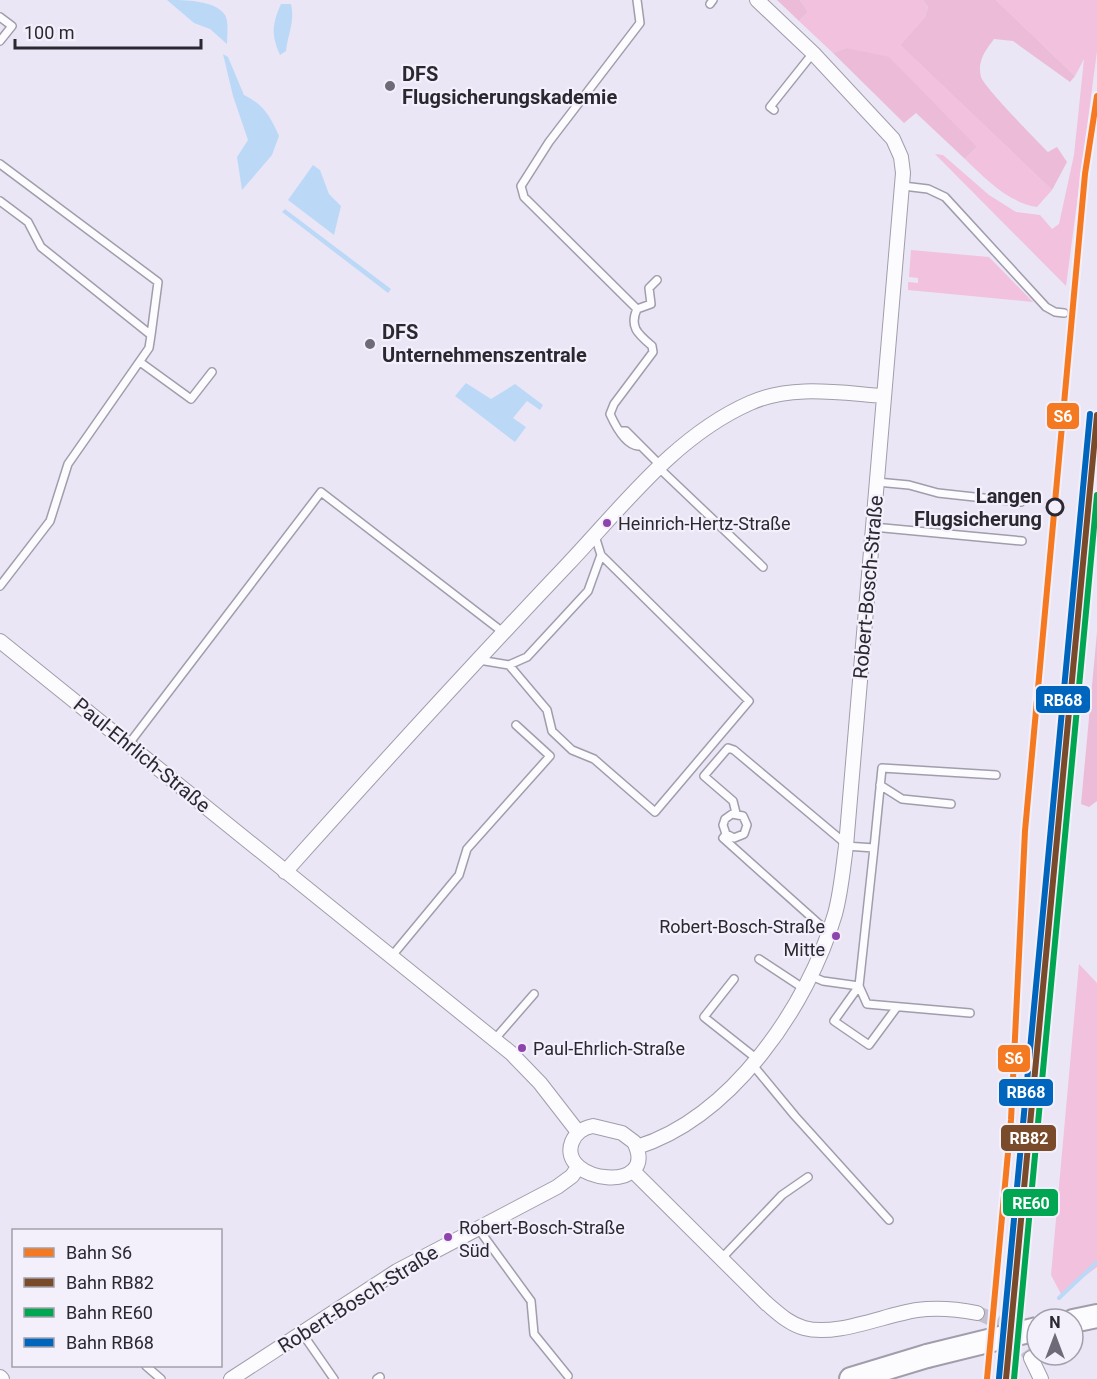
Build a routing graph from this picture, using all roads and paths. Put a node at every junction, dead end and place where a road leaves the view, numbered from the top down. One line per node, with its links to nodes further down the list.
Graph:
1 (637, 0): 11 (lane)
2 (758, 0): 5 (street, Robert-Bosch-Straße)
3 (0, 17): 4 (lane)
4 (0, 41)
5 (813, 53): 6 (lane); 8 (street, Robert-Bosch-Straße)
6 (774, 110)
7 (0, 164): 13 (lane)
8 (903, 186): 12 (lane); 16 (street, Robert-Bosch-Straße)
9 (0, 201): 13 (lane)
10 (657, 280): 11 (lane)
11 (637, 309): 17 (lane)
12 (1064, 313)
13 (151, 335): 14 (lane)
14 (140, 362): 15 (lane); 25 (lane)
15 (212, 372)
16 (884, 396): 17 (street); 18 (street, Robert-Bosch-Straße)
17 (660, 467): 21 (street); 24 (lane)
18 (878, 482): 19 (lane); 20 (street, Robert-Bosch-Straße)
19 (1021, 502)
20 (873, 528): 22 (lane); 37 (street, Robert-Bosch-Straße)
21 (595, 536): 23 (lane); 26 (street)
22 (1022, 541)
23 (601, 555): 29 (lane); 29 (lane)
24 (763, 567)
25 (0, 586)
26 (504, 633): 28 (street); 31 (lane)
27 (0, 641): 31 (street, Paul-Ehrlich-Straße)
28 (478, 660): 29 (lane); 39 (street)
29 (509, 665)
30 (516, 725): 41 (lane)
31 (128, 745): 39 (street, Paul-Ehrlich-Straße)
32 (996, 775): 33 (lane)
33 (880, 785): 34 (lane); 38 (lane)
34 (951, 804)
35 (735, 813): 36 (lane); 36 (lane); 37 (lane)
36 (726, 834): 40 (lane)
37 (846, 845): 38 (lane); 40 (street, Robert-Bosch-Straße)
38 (874, 848): 45 (lane)
39 (285, 872): 41 (street, Paul-Ehrlich-Straße)
40 (828, 932): 43 (street, Robert-Bosch-Straße)
41 (391, 957): 50 (street, Paul-Ehrlich-Straße)
42 (759, 959): 46 (lane)
43 (809, 975): 45 (lane); 46 (street, Robert-Bosch-Straße)
44 (734, 979): 51 (lane)
45 (859, 986): 48 (lane); 48 (lane)
46 (803, 988): 51 (street, Robert-Bosch-Straße)
47 (534, 994): 50 (lane)
48 (897, 1007): 49 (lane)
49 (970, 1013)
50 (494, 1040): 52 (street, Paul-Ehrlich-Straße)
51 (755, 1061): 53 (street, Robert-Bosch-Straße); 57 (lane)
52 (578, 1132): 53 (street); 54 (street)
53 (637, 1147): 55 (street)
54 (578, 1167): 55 (street); 58 (street, Robert-Bosch-Straße)
55 (633, 1171): 59 (street)
56 (808, 1177): 59 (lane)
57 (890, 1220)
58 (477, 1227): 62 (street, Robert-Bosch-Straße); 64 (lane)
59 (721, 1259): 60 (street)
60 (977, 1313)
61 (1025, 1332): 68 (main road, bridge)
62 (302, 1333): 65 (street, Robert-Bosch-Straße); 67 (lane)
63 (148, 1367): 66 (lane)
64 (568, 1376)
65 (237, 1377)
66 (159, 1378)
67 (333, 1379)
68 (851, 1379)

